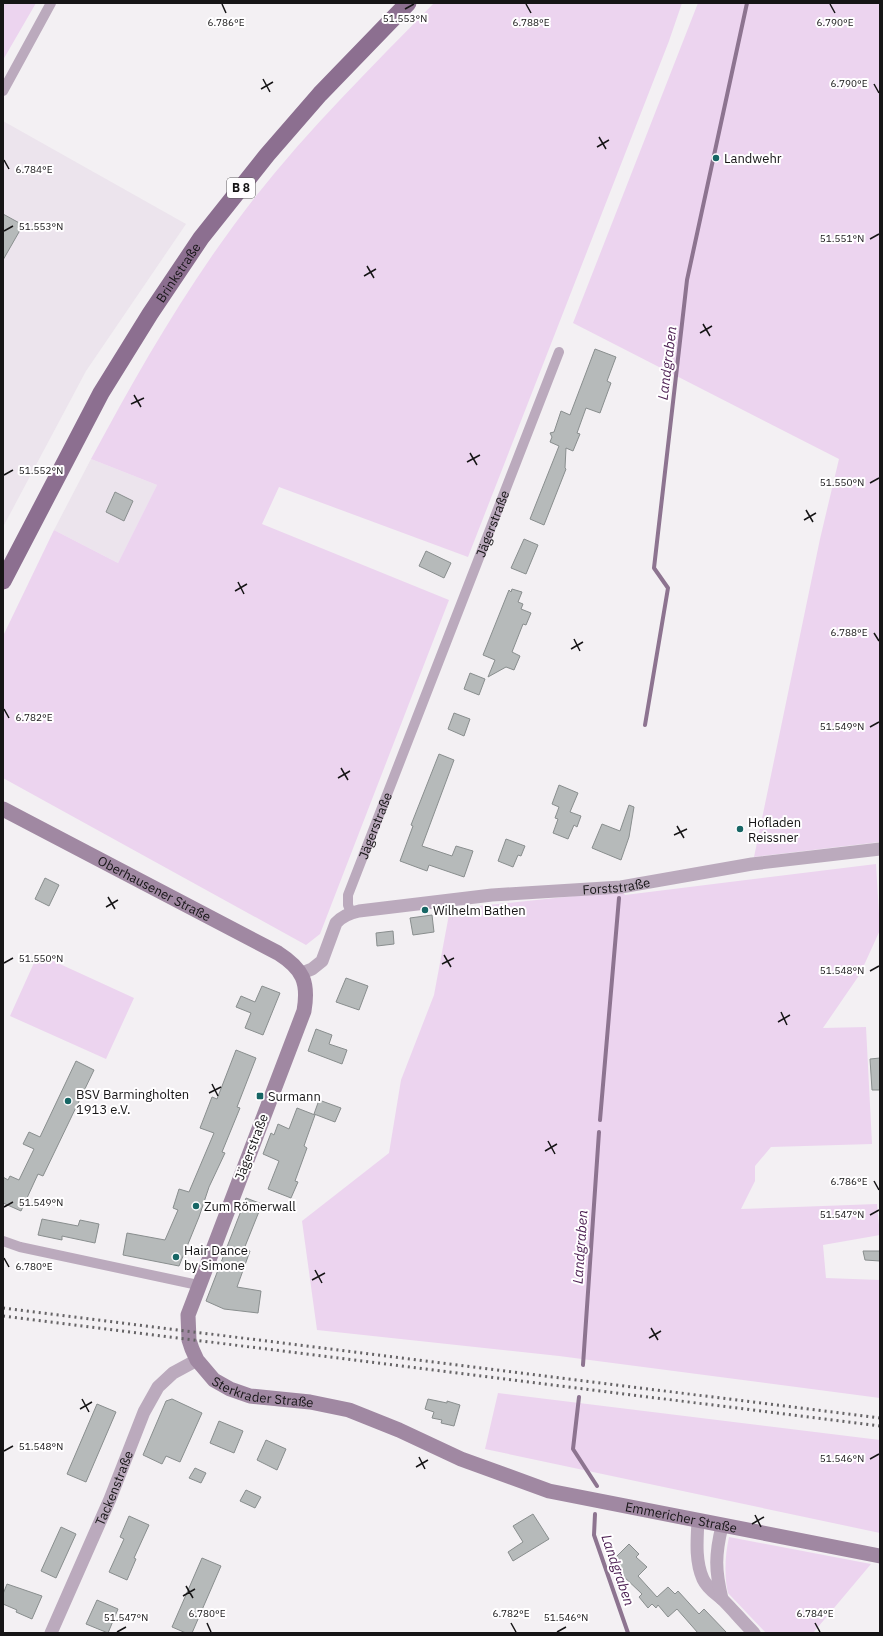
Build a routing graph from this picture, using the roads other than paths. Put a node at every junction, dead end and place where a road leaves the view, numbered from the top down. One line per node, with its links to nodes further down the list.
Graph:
1 (51, 3): 3 (street)
2 (408, 3): 5 (main road, Brinkstraße / B 8)
3 (3, 91)
4 (559, 352): 8 (street, Jägerstraße)
5 (3, 581)
6 (3, 809): 9 (main road, Oberhausener Straße)
7 (880, 849): 8 (street, Forststraße)
8 (351, 913): 9 (street)
9 (302, 974): 11 (main road, Jägerstraße)
10 (3, 1241): 11 (street)
11 (198, 1285): 12 (main road, Sterkrader Straße)
12 (197, 1360): 13 (main road, Sterkrader Straße); 18 (street, Tackenstraße)
13 (600, 1501): 14 (main road, Emmericher Straße)
14 (698, 1521): 15 (main road, Emmericher Straße); 17 (street)
15 (722, 1526): 16 (main road, Emmericher Straße); 17 (street)
16 (880, 1556)
17 (722, 1599): 19 (street)
18 (51, 1633)
19 (754, 1633)

